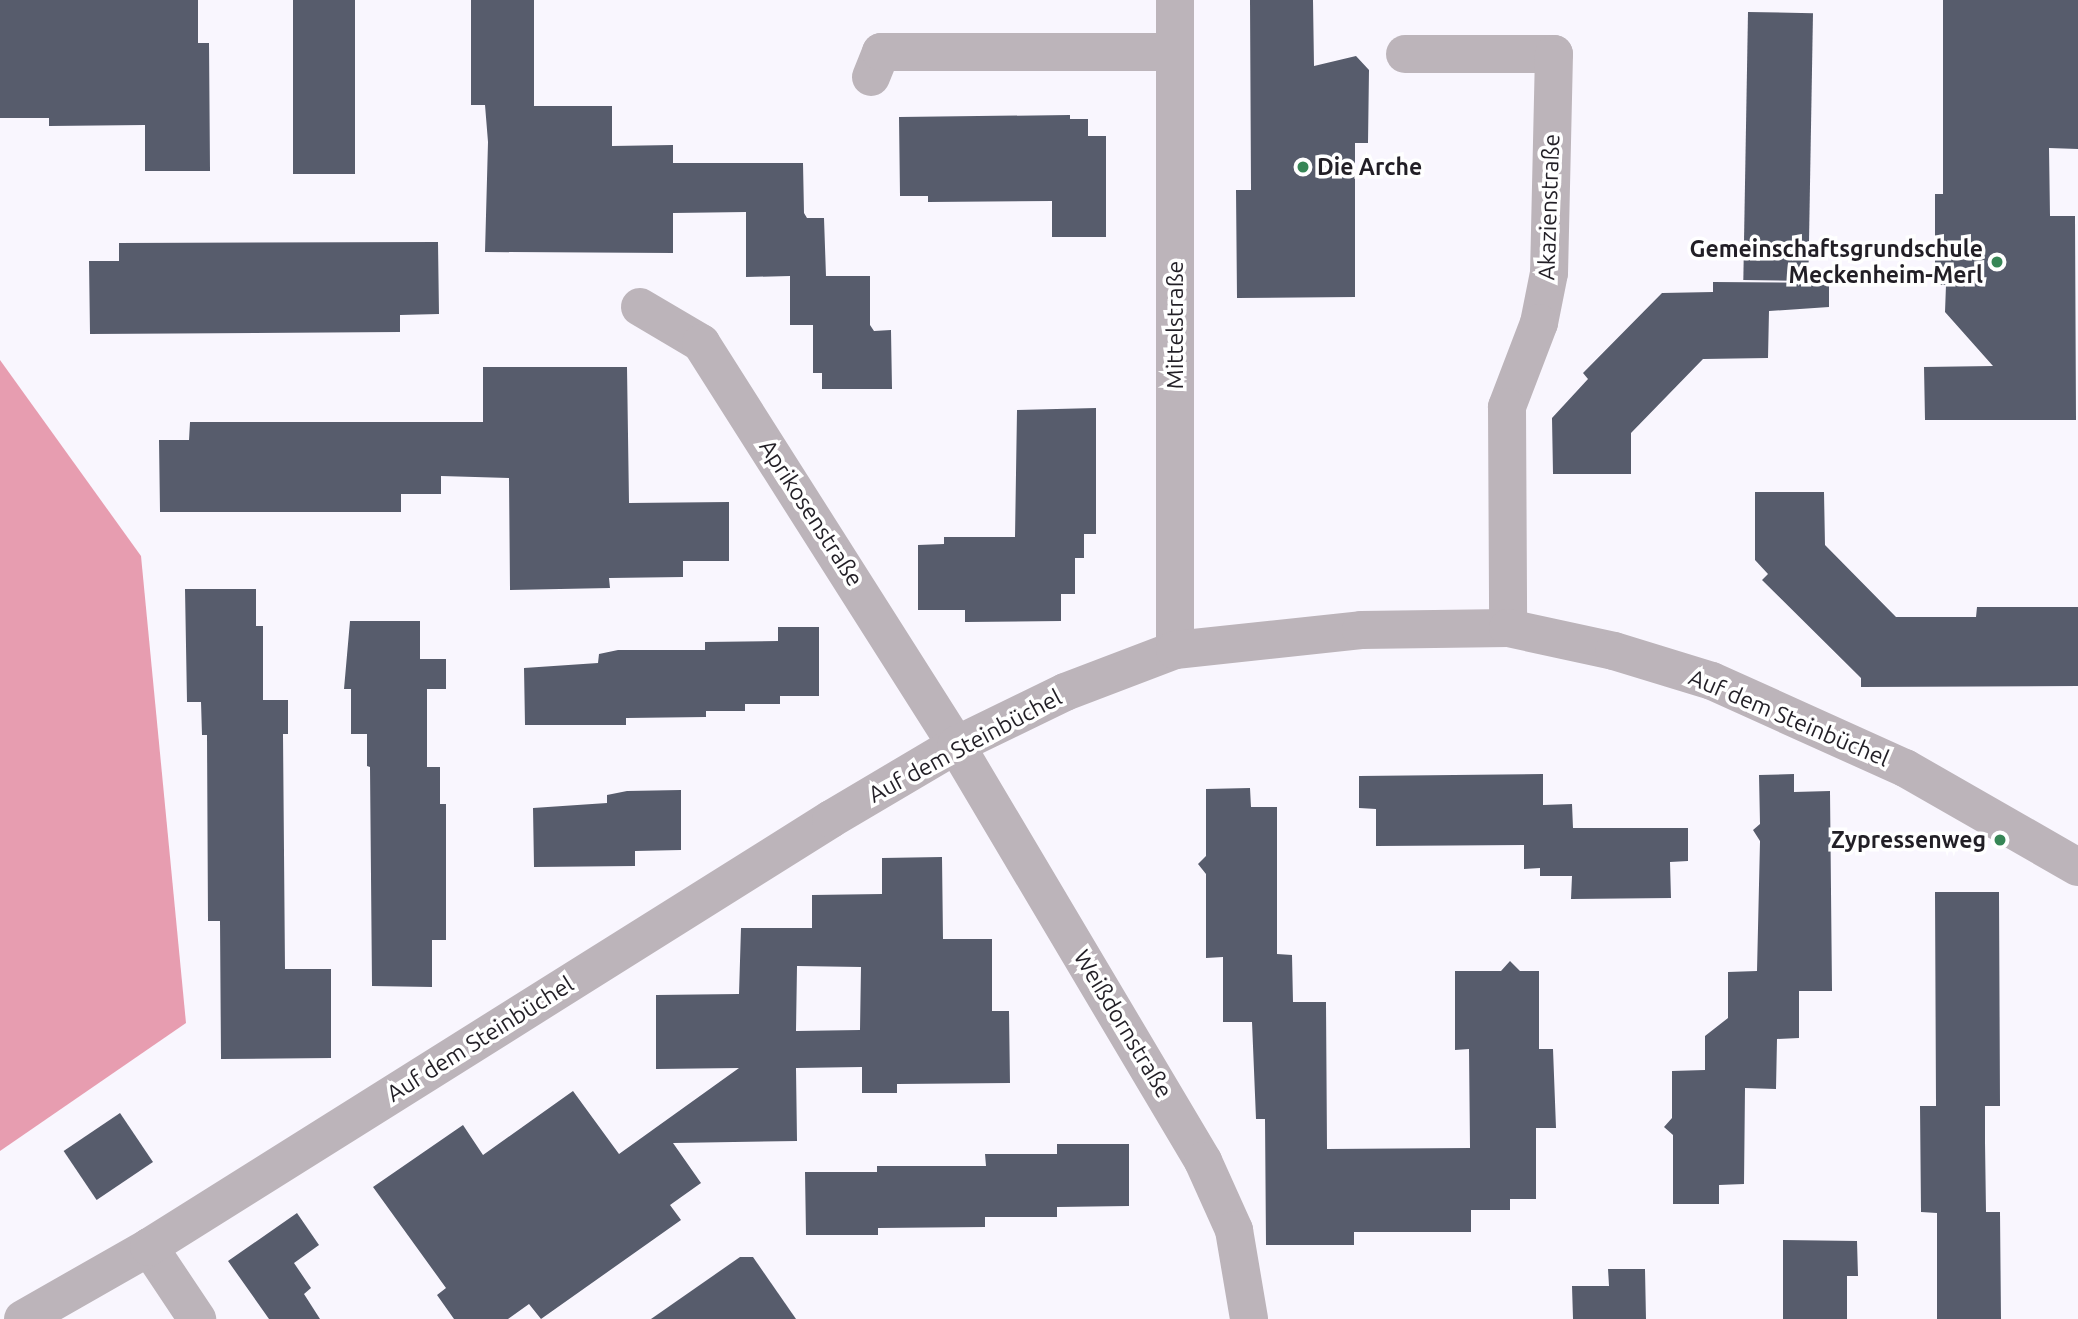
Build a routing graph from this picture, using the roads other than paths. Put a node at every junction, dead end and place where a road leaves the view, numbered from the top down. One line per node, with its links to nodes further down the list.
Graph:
1 (1175, 0): 2 (street, Mittelstraße)
2 (1173, 52): 4 (street); 7 (street, Mittelstraße)
3 (1405, 54): 6 (street, Akazienstraße)
4 (871, 78)
5 (640, 307): 8 (street, Aprikosenstraße)
6 (1508, 628): 7 (street, Auf dem Steinbüchel); 9 (street, Auf dem Steinbüchel)
7 (1175, 650): 8 (street, Auf dem Steinbüchel)
8 (957, 745): 10 (street, Auf dem Steinbüchel); 13 (street, Weißdornstraße)
9 (2078, 867)
10 (149, 1247): 11 (street, Auf dem Steinbüchel); 12 (street)
11 (23, 1319)
12 (197, 1319)
13 (1249, 1319)

